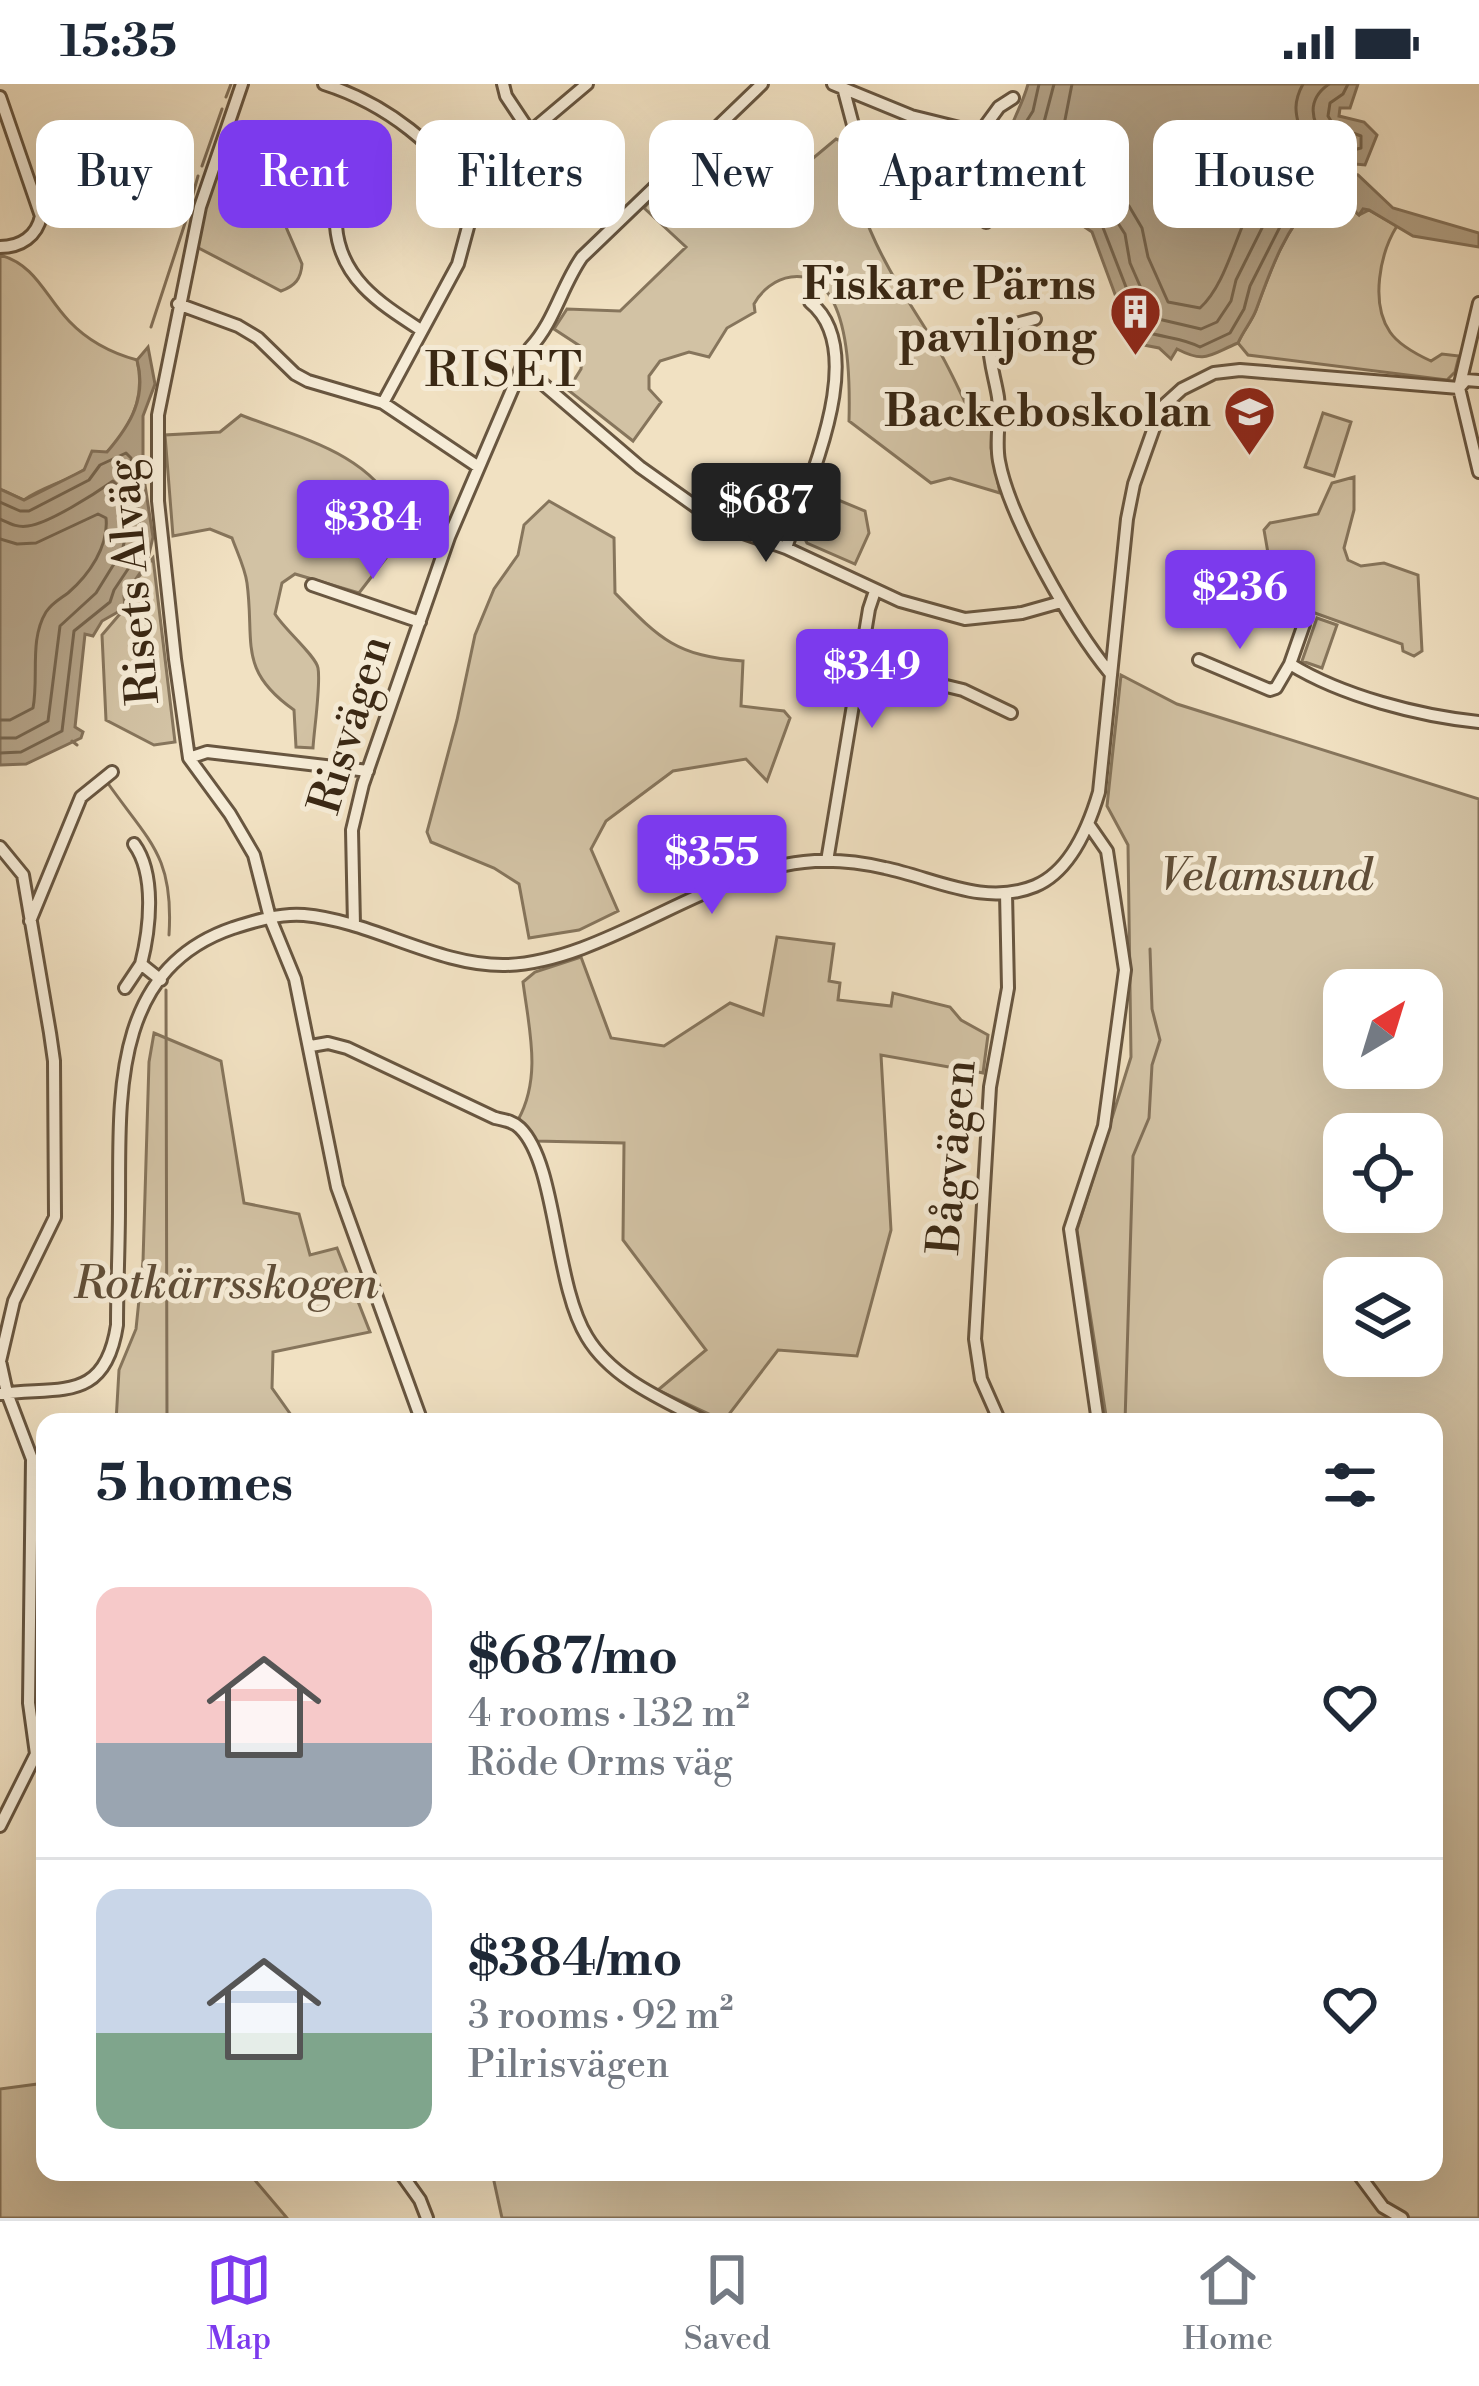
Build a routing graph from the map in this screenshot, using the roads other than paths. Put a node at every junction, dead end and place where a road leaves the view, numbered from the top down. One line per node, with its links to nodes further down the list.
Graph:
1 (242, 84): 18 (street, Risets Alväg)
2 (325, 84): 12 (street)
3 (503, 84): 9 (street)
4 (586, 84): 10 (street)
5 (762, 84): 21 (street, Risvägen)
6 (839, 88): 8 (street); 11 (street)
7 (0, 97): 15 (street)
8 (1013, 98)
9 (522, 120)
10 (544, 120)
11 (850, 120)
12 (416, 136)
13 (337, 228): 20 (street)
14 (470, 228): 20 (street)
15 (6, 247)
16 (810, 302): 27 (street)
17 (1479, 303): 23 (street)
18 (178, 304): 24 (street); 39 (street, Risets Alväg)
19 (1034, 319): 30 (street)
20 (421, 330): 24 (street)
21 (522, 366): 25 (street, Risvägen); 27 (street)
22 (1479, 381): 23 (street)
23 (1459, 388): 26 (street); 36 (street)
24 (382, 403): 25 (street)
25 (477, 466): 31 (street, Risvägen)
26 (1479, 472)
27 (786, 548): 29 (street)
28 (312, 585): 31 (street)
29 (875, 591): 30 (street); 35 (street)
30 (1061, 602): 36 (street)
31 (420, 622): 40 (street, Risvägen)
32 (1304, 624): 34 (street)
33 (1199, 660): 34 (street)
34 (1290, 664): 38 (street)
35 (859, 665): 37 (street); 45 (street)
36 (1110, 673): 42 (street)
37 (1011, 713)
38 (1479, 722)
39 (189, 758): 40 (street); 47 (street, Risets Alväg)
40 (368, 771): 49 (street, Risvägen)
41 (112, 772): 48 (street)
42 (1089, 825): 46 (street); 59 (street)
43 (134, 844): 50 (street)
44 (0, 847): 48 (street)
45 (827, 861): 46 (street); 49 (street)
46 (1006, 893): 58 (street, Bågvägen)
47 (270, 918): 49 (street); 51 (street); 53 (street, Risets Alväg)
48 (30, 921): 54 (street)
49 (354, 925)
50 (141, 964): 51 (street); 52 (street)
51 (161, 980): 55 (street)
52 (125, 988)
53 (310, 1046): 56 (street, Risets Alväg); 57 (street)
54 (0, 1360): 55 (street)
55 (3, 1394): 60 (street)
56 (419, 1413)
57 (690, 1413)
58 (996, 1413)
59 (1098, 1413)
60 (0, 1826)
61 (406, 2181): 63 (street)
62 (1364, 2181): 64 (street)
63 (427, 2218)
64 (1402, 2218)

